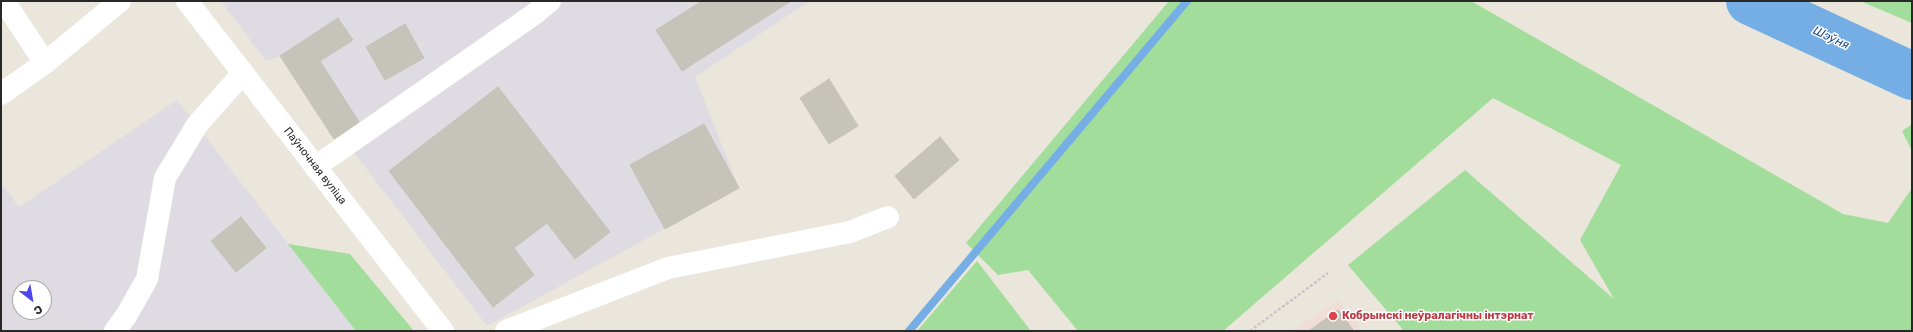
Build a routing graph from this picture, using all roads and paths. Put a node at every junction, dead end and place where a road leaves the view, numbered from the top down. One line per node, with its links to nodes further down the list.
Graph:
1 (4, 1): 5 (street)
2 (120, 1): 5 (street)
3 (187, 1): 6 (street, Паўночная вуліца)
4 (550, 1): 8 (street)
5 (45, 63): 7 (street)
6 (243, 73): 8 (street, Паўночная вуліца); 11 (street)
7 (1, 94)
8 (315, 167): 12 (street, Паўночная вуліца)
9 (888, 217): 13 (street)
10 (1328, 273): 14 (path)
11 (115, 331)
12 (443, 331)
13 (506, 331)
14 (1250, 331)

